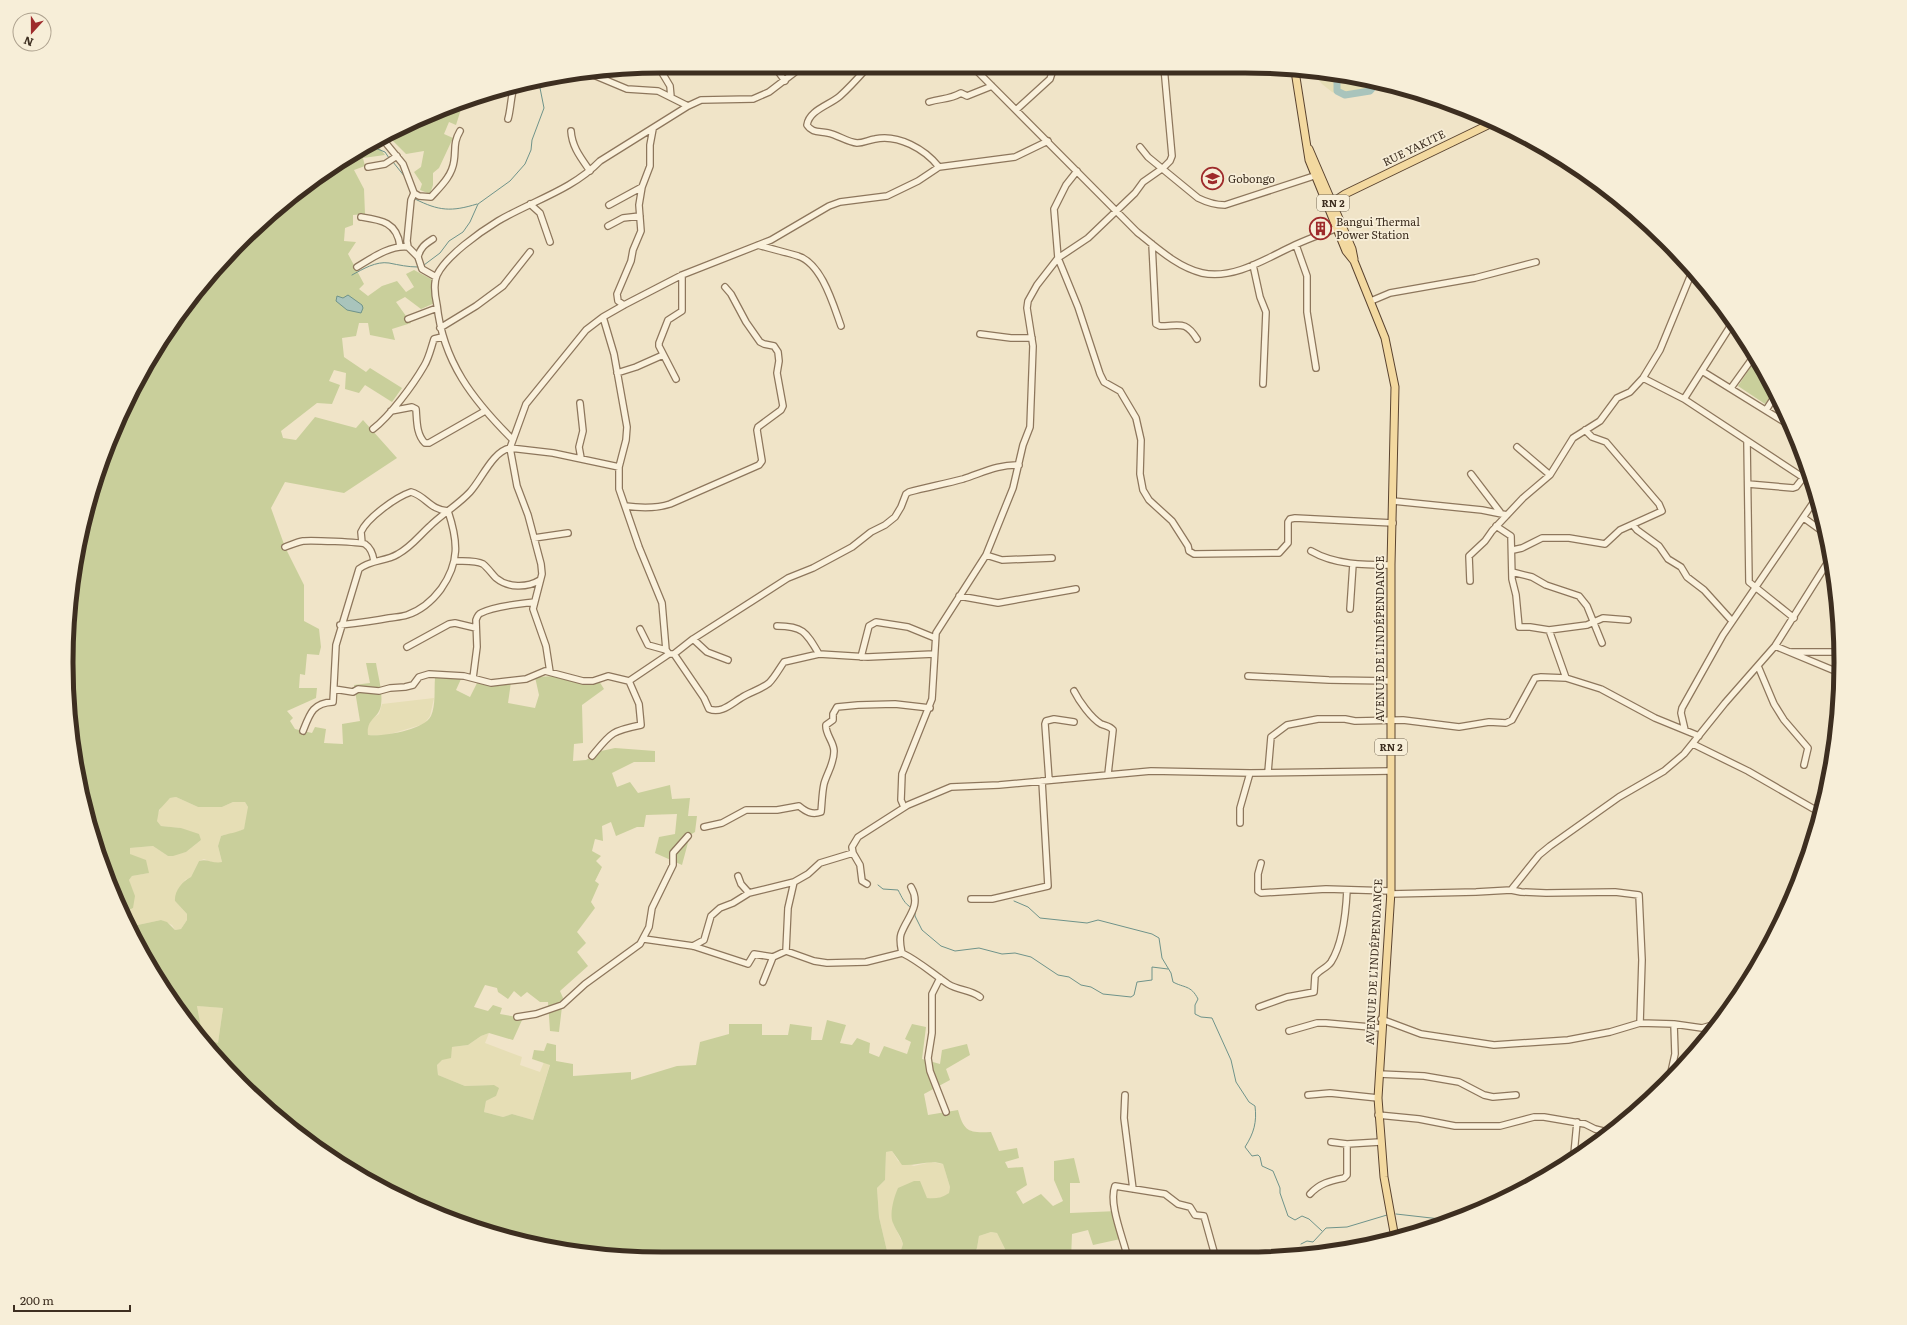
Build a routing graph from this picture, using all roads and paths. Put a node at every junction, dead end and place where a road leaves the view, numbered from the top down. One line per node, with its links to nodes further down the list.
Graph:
1 (662, 73): 13 (street)
2 (779, 73): 10 (street)
3 (795, 73): 10 (street)
4 (862, 73): 27 (street)
5 (979, 73): 11 (street)
6 (1052, 73): 16 (street)
7 (1165, 73): 29 (street)
8 (1296, 75): 24 (main road, AVENUE DE L'INDÉPENDANCE / RN 2)
9 (598, 77): 13 (street)
10 (785, 81): 15 (street)
11 (992, 86): 14 (street); 16 (street)
12 (512, 93): 17 (street)
13 (671, 96): 15 (street)
14 (928, 102)
15 (688, 106): 19 (street)
16 (1016, 110): 22 (street)
17 (508, 119)
18 (1487, 126): 35 (main road, RUE YAKITE)
19 (653, 129): 30 (street); 33 (street)
20 (460, 131): 34 (street)
21 (571, 131): 30 (street)
22 (1048, 141): 27 (street); 31 (street)
23 (386, 143): 26 (street)
24 (1307, 146): 32 (main road, AVENUE DE L'INDÉPENDANCE / RN 2); 36 (main road, AVENUE DE L'INDÉPENDANCE / RN 2)
25 (1140, 147): 29 (street)
26 (397, 156): 28 (street); 34 (street)
27 (939, 166): 48 (street)
28 (368, 167)
29 (1163, 168): 32 (street); 40 (street)
30 (590, 171): 37 (street)
31 (1077, 171): 40 (street); 54 (street)
32 (1314, 176): 36 (main road, AVENUE DE L'INDÉPENDANCE / RN 2)
33 (642, 187): 39 (street); 41 (street)
34 (414, 193): 51 (street)
35 (1345, 194): 36 (main road, RUE YAKITE); 38 (main road, RUE YAKITE)
36 (1326, 196): 38 (main road, AVENUE DE L'INDÉPENDANCE / RN 2)
37 (530, 204): 46 (street); 59 (street)
38 (1330, 204): 44 (main road, AVENUE DE L'INDÉPENDANCE / RN 2)
39 (609, 205)
40 (1117, 210): 47 (street); 54 (street)
41 (640, 216): 43 (street); 63 (street)
42 (361, 217): 50 (street)
43 (608, 226)
44 (1340, 227): 49 (street); 62 (main road, AVENUE DE L'INDÉPENDANCE / RN 2)
45 (433, 239): 53 (street)
46 (550, 242)
47 (1152, 244): 56 (street); 73 (street)
48 (758, 245): 58 (street); 67 (street)
49 (1296, 245): 56 (street); 76 (street)
50 (400, 246): 51 (street); 57 (street)
51 (408, 247): 53 (street)
52 (530, 252): 68 (street)
53 (418, 257): 59 (street)
54 (1058, 258): 72 (street); 110 (street)
55 (1536, 262): 62 (street)
56 (1253, 265): 81 (street)
57 (357, 267)
58 (682, 275): 63 (street); 74 (street)
59 (436, 277): 64 (street)
60 (1690, 277): 79 (street)
61 (725, 287): 105 (street)
62 (1371, 301): 103 (main road, AVENUE DE L'INDÉPENDANCE / RN 2)
63 (624, 305): 65 (street)
64 (437, 308): 66 (street); 68 (street)
65 (603, 317): 78 (street); 92 (street)
66 (408, 318)
67 (841, 326)
68 (440, 328): 71 (street)
69 (1729, 328): 77 (street)
70 (980, 334): 72 (street)
71 (442, 337): 87 (street); 88 (street)
72 (1032, 338): 97 (street)
73 (1197, 339)
74 (663, 355): 78 (street); 80 (street)
75 (1751, 361): 82 (street)
76 (1316, 368)
77 (1702, 371): 82 (street); 83 (street)
78 (617, 373): 98 (street)
79 (1643, 378): 83 (street); 91 (street)
80 (676, 379)
81 (1264, 384)
82 (1731, 388): 86 (street)
83 (1684, 398): 93 (street)
84 (1772, 400): 86 (street)
85 (580, 403): 96 (street)
86 (1766, 410): 89 (street)
87 (391, 411): 88 (street); 90 (street)
88 (485, 411): 92 (street)
89 (1781, 420)
90 (373, 429)
91 (1585, 430): 100 (street); 111 (street)
92 (512, 439): 94 (street)
93 (1747, 441): 101 (street); 102 (street)
94 (510, 448): 96 (street); 106 (street); 115 (street)
95 (1517, 448): 100 (street)
96 (581, 458): 98 (street)
97 (1020, 465): 120 (street); 145 (street)
98 (619, 467): 105 (street)
99 (1471, 474): 107 (street)
100 (1550, 475): 108 (street)
101 (1803, 478): 102 (street)
102 (1748, 484): 130 (street)
103 (1393, 501): 107 (street); 110 (main road, AVENUE DE L'INDÉPENDANCE / RN 2)
104 (1812, 504): 109 (street)
105 (625, 506): 151 (street)
106 (448, 511): 116 (street); 122 (street); 123 (street)
107 (1500, 512): 108 (street)
108 (1507, 515): 112 (street)
109 (1804, 518): 113 (street); 130 (street)
110 (1393, 523): 125 (main road, AVENUE DE L'INDÉPENDANCE / RN 2)
111 (1633, 525): 118 (street); 138 (street)
112 (1496, 526): 118 (street); 129 (street)
113 (1819, 529)
114 (568, 533): 115 (street)
115 (534, 538): 128 (street)
116 (362, 543): 117 (street); 122 (street)
117 (285, 547)
118 (1513, 550): 127 (street)
119 (1311, 551): 124 (street)
120 (986, 555): 121 (street); 132 (street)
121 (1052, 558)
122 (374, 561): 139 (street)
123 (455, 561): 128 (street); 139 (street)
124 (1353, 564): 125 (street); 134 (street)
125 (1391, 565): 163 (main road, AVENUE DE L'INDÉPENDANCE / RN 2)
126 (1826, 565): 135 (street)
127 (1512, 572): 137 (street); 143 (street)
128 (540, 580): 133 (street)
129 (1470, 581)
130 (1755, 588): 135 (street); 138 (street)
131 (1076, 589): 132 (street)
132 (958, 596): 144 (street)
133 (534, 602): 141 (street); 158 (street)
134 (1350, 609)
135 (1794, 618): 147 (street)
136 (1628, 620): 137 (street)
137 (1593, 621): 143 (street); 146 (street)
138 (1732, 621): 169 (street)
139 (340, 625): 164 (street)
140 (777, 626): 152 (street)
141 (476, 628): 148 (street); 160 (street)
142 (640, 628): 151 (street)
143 (1549, 630): 161 (street)
144 (935, 638): 153 (street); 154 (street)
145 (693, 639): 151 (street); 155 (street)
146 (1602, 643)
147 (1775, 646): 149 (street); 156 (street)
148 (407, 647)
149 (1790, 652): 150 (street); 157 (street)
150 (1834, 652)
151 (669, 653): 152 (street); 162 (street)
152 (819, 654): 154 (street)
153 (934, 654): 154 (street); 166 (street)
154 (861, 657)
155 (728, 660)
156 (1758, 666): 171 (street); 174 (street)
157 (1834, 670)
158 (550, 672): 160 (street); 162 (street)
159 (1248, 676): 163 (street)
160 (473, 678): 164 (street)
161 (1566, 678): 167 (street); 169 (street)
162 (629, 681): 173 (street)
163 (1391, 681): 167 (main road, AVENUE DE L'INDÉPENDANCE / RN 2)
164 (334, 689): 170 (street)
165 (1074, 691): 178 (street)
166 (930, 708): 181 (street); 184 (street)
167 (1391, 720): 175 (main road, AVENUE DE L'INDÉPENDANCE / RN 2); 177 (street)
168 (1074, 722): 179 (street)
169 (1685, 730): 171 (street)
170 (303, 731)
171 (1699, 736): 172 (street)
172 (1693, 744): 182 (street); 193 (street)
173 (592, 756)
174 (1804, 765)
175 (1391, 771): 177 (street); 194 (main road, AVENUE DE L'INDÉPENDANCE / RN 2)
176 (1250, 772): 177 (street); 178 (street); 183 (street)
177 (1268, 772)
178 (1108, 774): 179 (street)
179 (1049, 780): 180 (street)
180 (1042, 781): 181 (street); 196 (street)
181 (904, 807): 186 (street)
182 (1815, 810)
183 (1240, 823)
184 (704, 827)
185 (688, 836): 197 (street)
186 (853, 853): 189 (street); 190 (street)
187 (1261, 863): 192 (street)
188 (738, 876): 195 (street)
189 (794, 882): 195 (street); 199 (street)
190 (867, 884)
191 (911, 887): 200 (street)
192 (1347, 890): 194 (street); 205 (street)
193 (1510, 890): 194 (street); 208 (street)
194 (1390, 892): 207 (main road, AVENUE DE L'INDÉPENDANCE / RN 2)
195 (749, 893): 198 (street)
196 (971, 899)
197 (644, 939): 198 (street); 206 (street)
198 (693, 946): 201 (street)
199 (786, 951): 200 (street); 201 (street)
200 (902, 953): 202 (street)
201 (773, 957): 203 (street)
202 (940, 978): 204 (street); 219 (street)
203 (763, 982)
204 (980, 997)
205 (1259, 1007)
206 (517, 1017)
207 (1382, 1019): 208 (street); 211 (main road, AVENUE DE L'INDÉPENDANCE / RN 2)
208 (1640, 1023): 209 (street)
209 (1674, 1024): 210 (street); 213 (street)
210 (1708, 1026)
211 (1381, 1028): 212 (street); 214 (main road, AVENUE DE L'INDÉPENDANCE / RN 2)
212 (1290, 1030)
213 (1672, 1068)
214 (1378, 1074): 215 (street); 218 (main road, AVENUE DE L'INDÉPENDANCE / RN 2)
215 (1516, 1094)
216 (1125, 1095): 227 (street)
217 (1308, 1095): 218 (street)
218 (1378, 1098): 220 (main road, AVENUE DE L'INDÉPENDANCE / RN 2)
219 (946, 1112)
220 (1378, 1115): 221 (street); 224 (main road, AVENUE DE L'INDÉPENDANCE / RN 2)
221 (1577, 1122): 222 (street); 226 (street)
222 (1602, 1131)
223 (1331, 1142): 225 (street)
224 (1380, 1142): 225 (street); 229 (main road, AVENUE DE L'INDÉPENDANCE / RN 2)
225 (1347, 1144): 228 (street)
226 (1574, 1151)
227 (1133, 1189): 230 (street); 231 (street)
228 (1310, 1194)
229 (1394, 1233)
230 (1126, 1252)
231 (1214, 1252)

